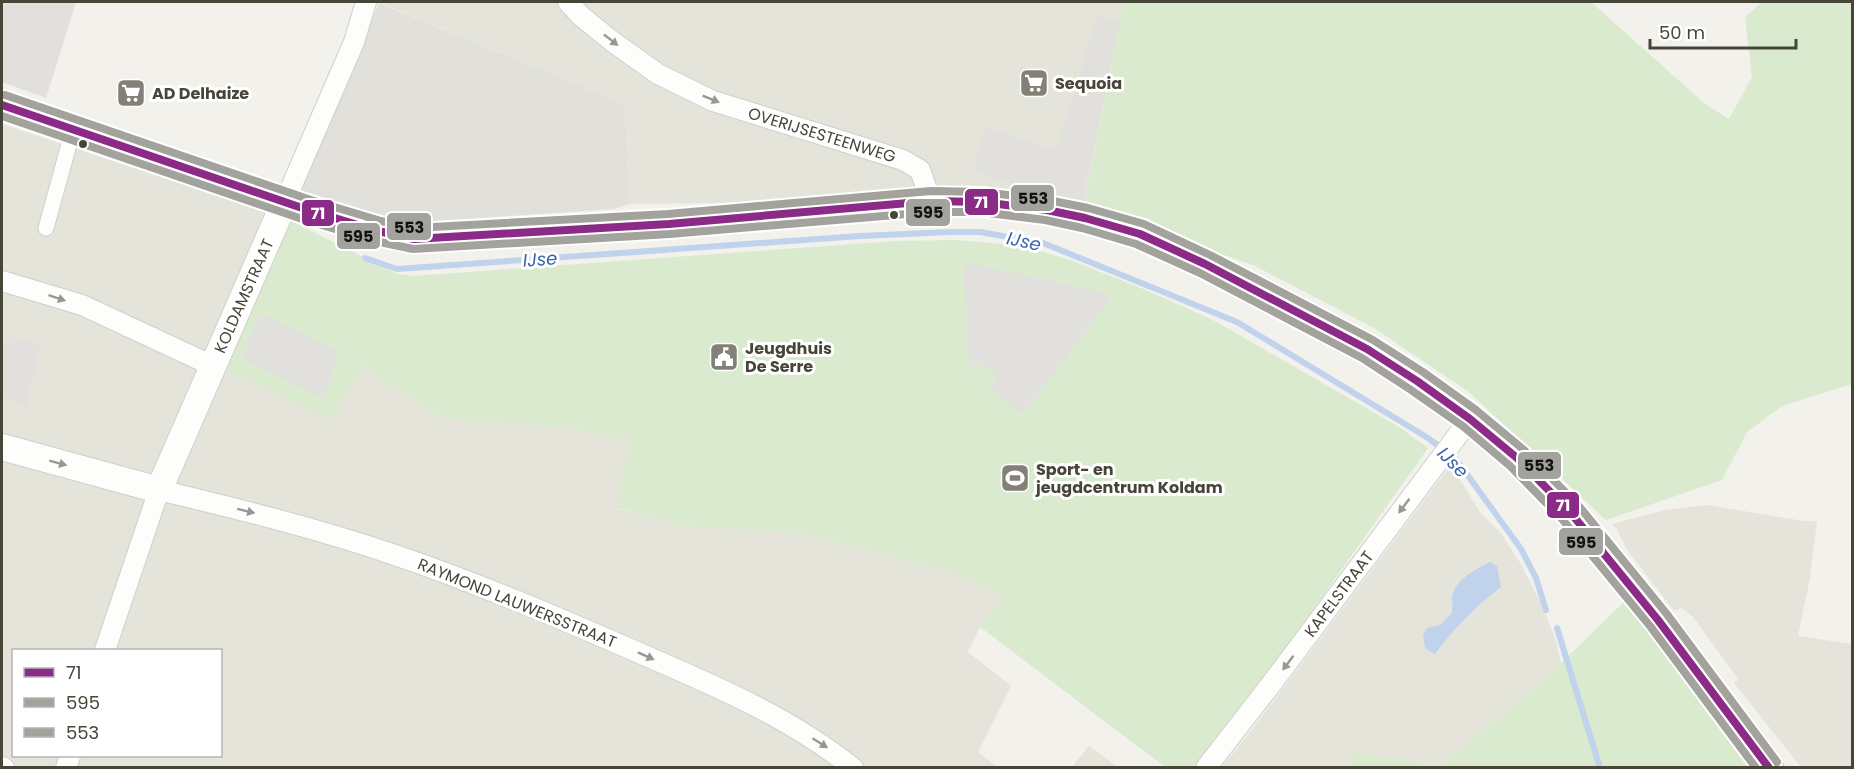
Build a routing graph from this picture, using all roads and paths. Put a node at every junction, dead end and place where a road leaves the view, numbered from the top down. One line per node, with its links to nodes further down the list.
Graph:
1 (366, 2): 5 (street, KOLDAMSTRAAT)
2 (568, 2): 6 (street, OVERIJSESTEENWEG, one-way to 6)
3 (2, 105): 4 (main road)
4 (73, 130): 5 (main road); 7 (street)
5 (285, 201): 6 (main road); 9 (street, KOLDAMSTRAAT)
6 (931, 201): 10 (main road)
7 (46, 228)
8 (2, 281): 9 (street, one-way to 9)
9 (213, 366): 12 (street, KOLDAMSTRAAT)
10 (1462, 428): 15 (street, KAPELSTRAAT, one-way to 15); 16 (main road)
11 (2, 447): 12 (street, one-way to 12)
12 (159, 490): 13 (street); 14 (street, RAYMOND LAUWERSSTRAAT, one-way to 14)
13 (106, 649)
14 (853, 768)
15 (1206, 768)
16 (1769, 768)

